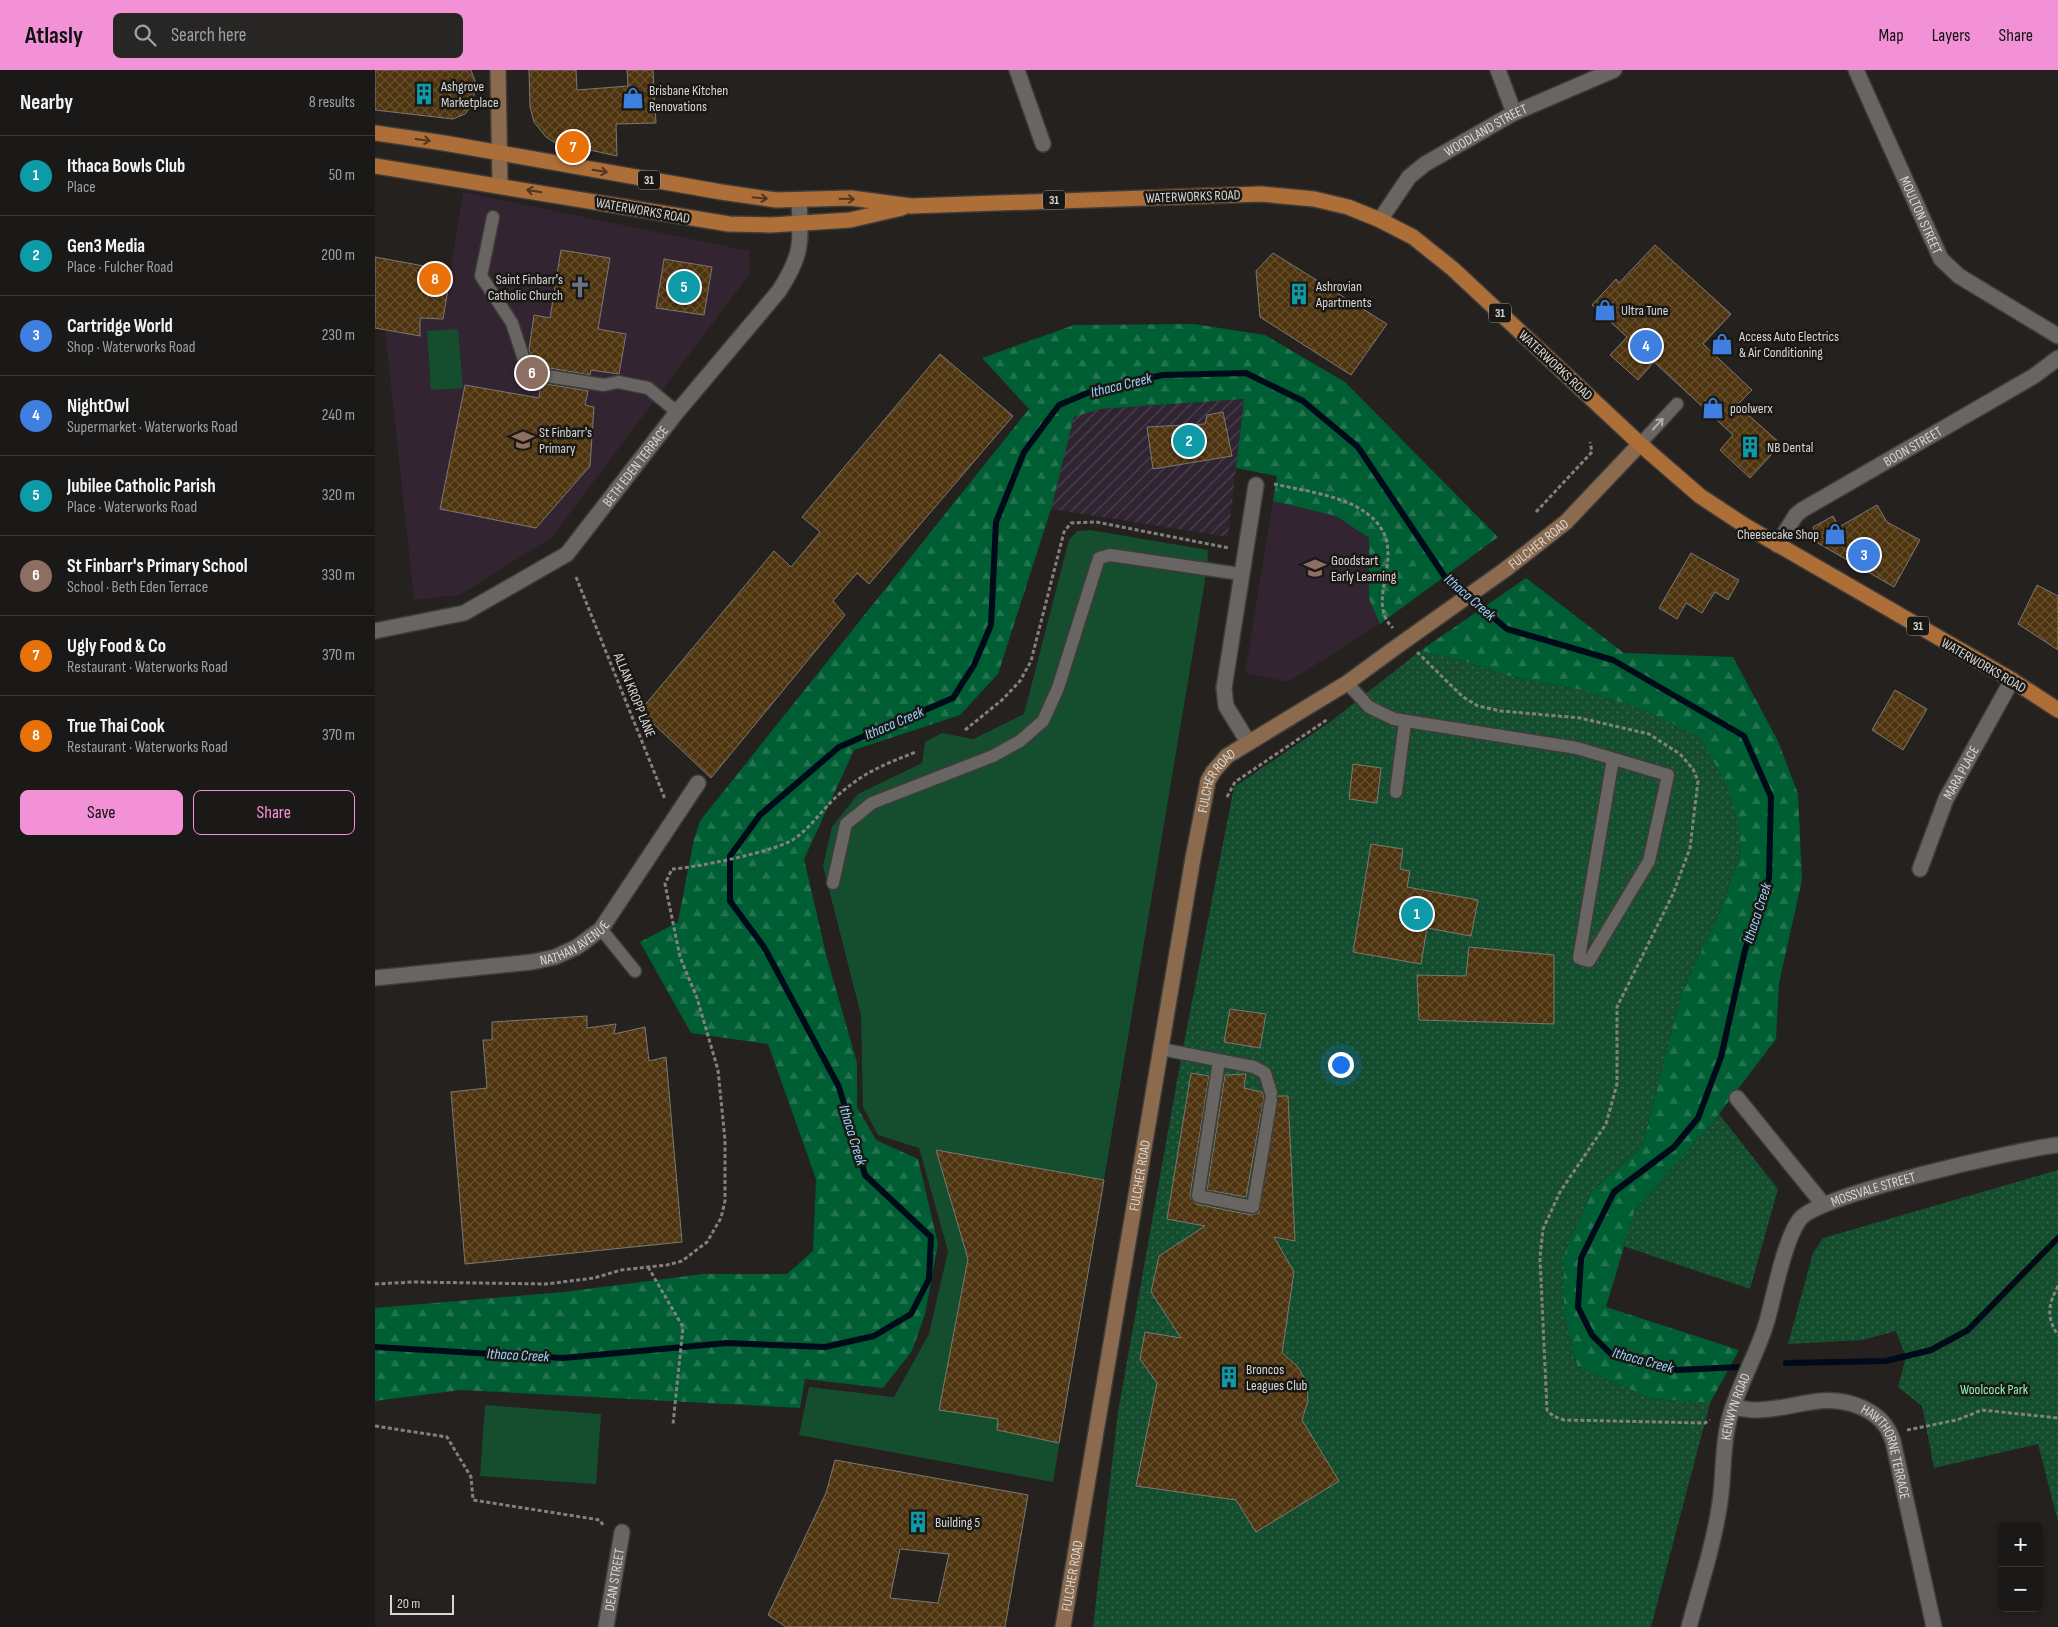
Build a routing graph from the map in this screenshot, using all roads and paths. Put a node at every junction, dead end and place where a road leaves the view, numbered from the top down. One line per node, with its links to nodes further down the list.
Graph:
1 (498, 70): 9 (street)
2 (1017, 70): 8 (street)
3 (1498, 70): 6 (street)
4 (1614, 70): 6 (street, WOODLAND STREET)
5 (1856, 70): 17 (street, MOULTON STREET)
6 (1514, 113): 15 (street, WOODLAND STREET)
7 (375, 133): 9 (main road, WATERWORKS ROAD / 31, one-way to 9)
8 (1043, 144)
9 (501, 153): 11 (street); 12 (main road, WATERWORKS ROAD / 31, one-way to 12)
10 (375, 166): 11 (main road, WATERWORKS ROAD / 31)
11 (500, 184): 16 (main road, WATERWORKS ROAD / 31, one-way to 11)
12 (799, 200): 13 (main road, WATERWORKS ROAD / 31, one-way to 13); 16 (street, BETH EDEN TERRACE)
13 (911, 206): 15 (main road, WATERWORKS ROAD / 31); 16 (main road, WATERWORKS ROAD / 31)
14 (493, 217): 20 (lane)
15 (1380, 220): 22 (main road, WATERWORKS ROAD / 31)
16 (800, 224): 20 (street, BETH EDEN TERRACE)
17 (2058, 336)
18 (2058, 358): 25 (street, BOON STREET)
19 (1677, 404): 22 (lane, one-way to 19)
20 (677, 412): 28 (street, BETH EDEN TERRACE)
21 (1590, 442): 24 (path)
22 (1640, 444): 25 (main road, WATERWORKS ROAD / 31); 32 (street, FULCHER ROAD, bridge)
23 (1256, 485): 26 (street, FULCHER ROAD); 29 (path)
24 (1536, 512)
25 (1777, 545): 31 (main road, WATERWORKS ROAD / 31)
26 (1240, 574): 36 (street, FULCHER ROAD); 44 (lane)
27 (576, 577): 42 (path, ALLAN KROPP LANE)
28 (375, 631)
29 (1396, 632)
30 (1416, 651): 57 (path)
31 (2012, 680): 33 (main road, WATERWORKS ROAD / 31); 43 (street, MARA PLACE)
32 (1347, 683): 35 (lane); 36 (street, FULCHER ROAD)
33 (2058, 710)
34 (1327, 719): 41 (path)
35 (1405, 722): 38 (lane); 40 (lane)
36 (1248, 742): 48 (street, FULCHER ROAD)
37 (916, 752): 53 (path)
38 (1613, 759): 38 (lane)
39 (698, 783): 42 (street, NATHAN AVENUE)
40 (1395, 792)
41 (1227, 797)
42 (674, 822): 45 (street, NATHAN AVENUE)
43 (1920, 869)
44 (833, 883)
45 (601, 929): 46 (lane); 47 (street, NATHAN AVENUE)
46 (635, 971)
47 (375, 978)
48 (1161, 1049): 49 (lane); 64 (street, FULCHER ROAD)
49 (1219, 1061): 49 (lane)
50 (1737, 1098): 52 (street, MOSSVALE STREET)
51 (2058, 1146): 52 (street, MOSSVALE STREET)
52 (1823, 1204): 57 (street, KENWYN ROAD)
53 (647, 1267): 54 (path); 59 (path)
54 (375, 1284)
55 (2058, 1286): 56 (path)
56 (2058, 1335)
57 (1733, 1406): 61 (street, HAWTHORNE TERRACE); 65 (street, KENWYN ROAD)
58 (2058, 1418): 61 (path)
59 (673, 1424)
60 (375, 1426): 62 (path)
61 (1890, 1433): 66 (street, HAWTHORNE TERRACE)
62 (622, 1532): 63 (street, DEAN STREET)
63 (606, 1627)
64 (1063, 1627)
65 (1689, 1627)
66 (1934, 1627)

